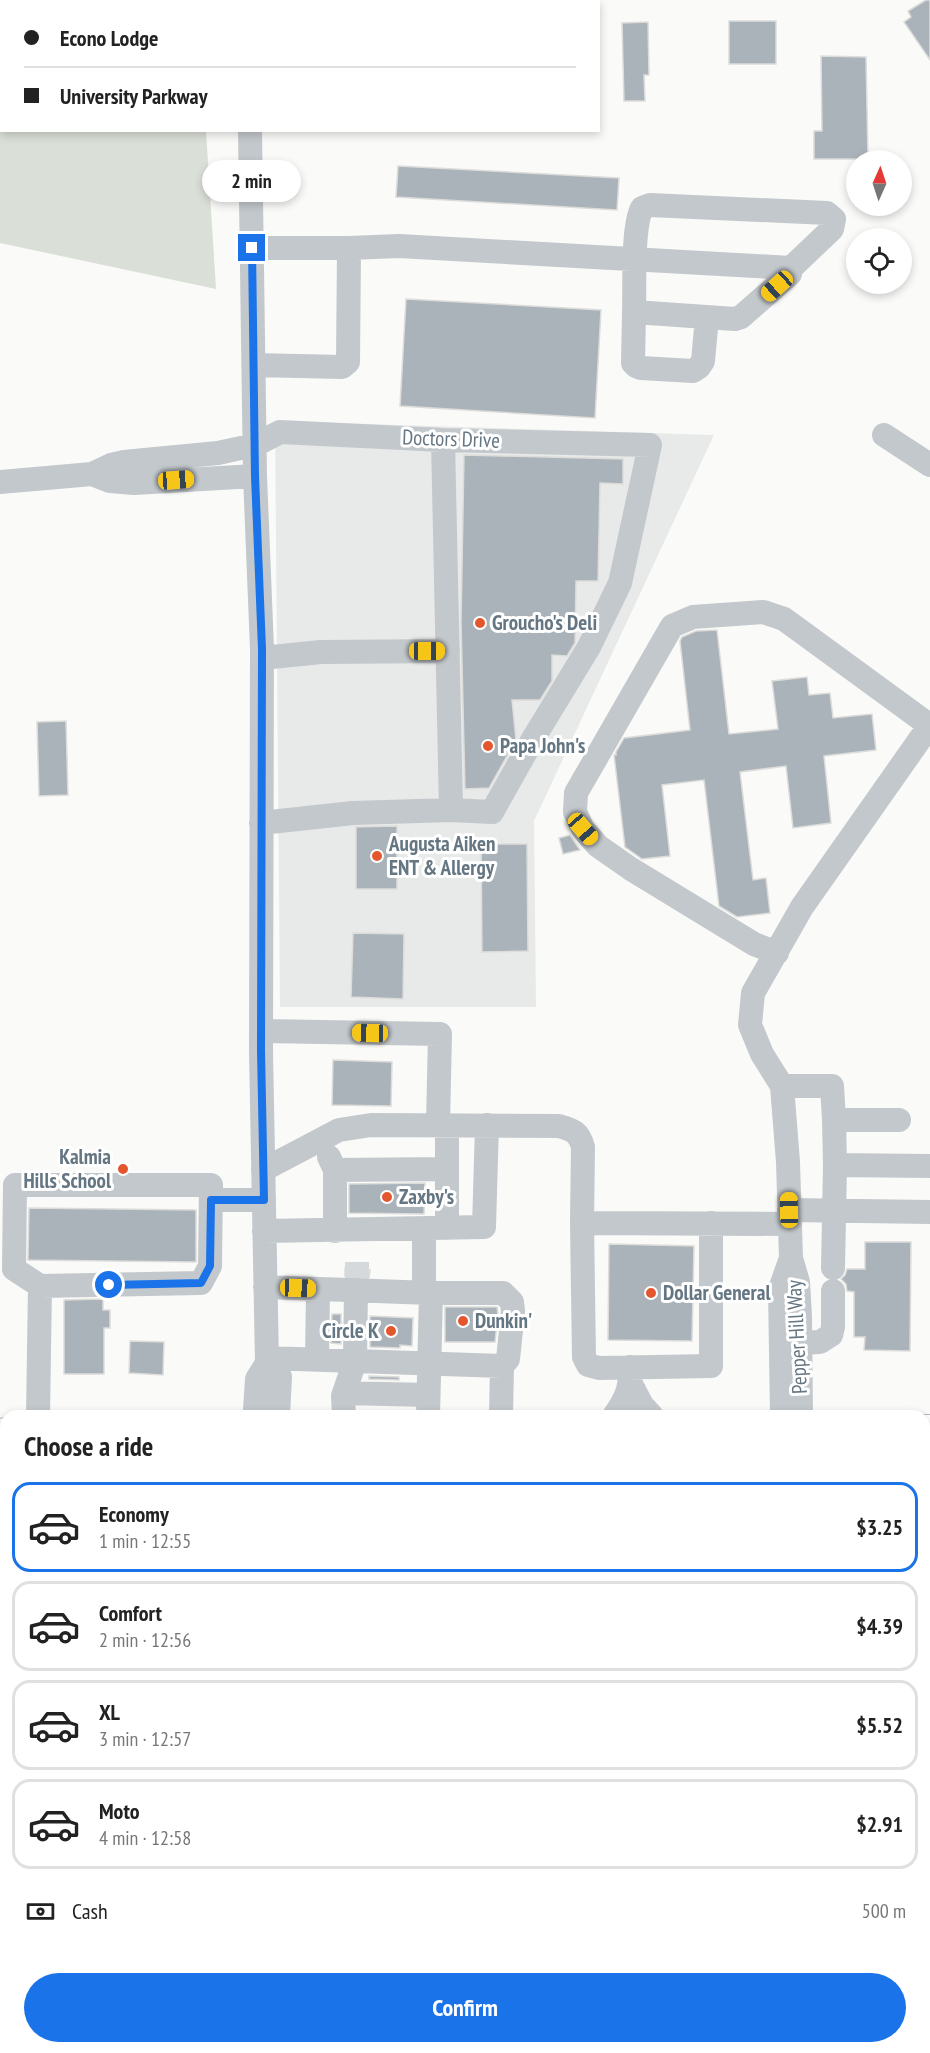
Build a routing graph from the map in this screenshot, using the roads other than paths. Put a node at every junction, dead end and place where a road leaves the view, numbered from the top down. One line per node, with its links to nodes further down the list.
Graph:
1 (250, 132): 2 (street)
2 (252, 248): 3 (street); 8 (street)
3 (350, 248): 4 (street); 8 (street)
4 (635, 258): 5 (street); 5 (street); 6 (street)
5 (791, 268): 7 (street)
6 (634, 312): 7 (street); 7 (street)
7 (708, 316)
8 (254, 365): 11 (street)
9 (884, 435): 12 (street)
10 (442, 440): 11 (street, Doctors Drive); 16 (street); 19 (street, Doctors Drive)
11 (255, 445): 13 (street, Doctors Drive); 14 (street)
12 (930, 465)
13 (92, 474): 14 (street); 15 (street)
14 (255, 476): 17 (street)
15 (0, 482)
16 (448, 651): 17 (street); 19 (street)
17 (262, 658): 20 (street)
18 (930, 725): 21 (street); 21 (street)
19 (451, 810): 20 (street)
20 (261, 823): 22 (street)
21 (777, 953): 23 (street)
22 (261, 1031): 26 (street); 32 (street)
23 (782, 1086): 24 (street); 38 (street, Pepper Hill Way)
24 (834, 1120): 25 (street); 29 (street)
25 (900, 1120)
26 (442, 1125): 27 (street); 28 (street); 31 (street)
27 (487, 1125): 39 (street); 41 (street)
28 (321, 1140): 32 (street); 33 (street)
29 (835, 1165): 30 (street); 36 (street)
30 (930, 1166)
31 (447, 1169): 33 (street); 41 (street)
32 (263, 1170): 35 (street)
33 (335, 1170): 43 (street)
34 (211, 1200): 35 (street); 46 (street); 46 (street)
35 (264, 1200): 42 (street)
36 (834, 1210): 37 (street); 38 (street); 50 (street)
37 (930, 1212)
38 (790, 1217): 40 (street); 44 (street, Pepper Hill Way)
39 (582, 1223): 40 (street); 56 (street)
40 (711, 1223): 56 (street)
41 (435, 1228): 43 (street); 49 (street)
42 (264, 1231): 43 (street); 47 (street)
43 (335, 1231)
44 (790, 1258): 50 (street, Pepper Hill Way); 65 (street, Pepper Hill Way)
45 (357, 1280): 48 (street); 49 (street); 53 (street)
46 (40, 1286): 59 (street)
47 (265, 1287): 48 (street); 52 (street)
48 (314, 1289): 51 (street)
49 (428, 1293): 54 (street); 55 (street)
50 (800, 1343): 66 (street, Pepper Hill Way)
51 (317, 1359): 52 (street); 53 (street)
52 (267, 1360): 60 (street); 61 (street)
53 (355, 1361): 54 (street); 57 (street)
54 (430, 1362): 55 (street); 58 (street)
55 (502, 1366): 62 (street)
56 (630, 1376): 63 (street); 64 (street)
57 (344, 1405): 58 (street)
58 (428, 1406)
59 (38, 1410)
60 (255, 1410)
61 (278, 1410)
62 (501, 1410)
63 (618, 1410)
64 (647, 1410)
65 (782, 1410)
66 (801, 1410)

